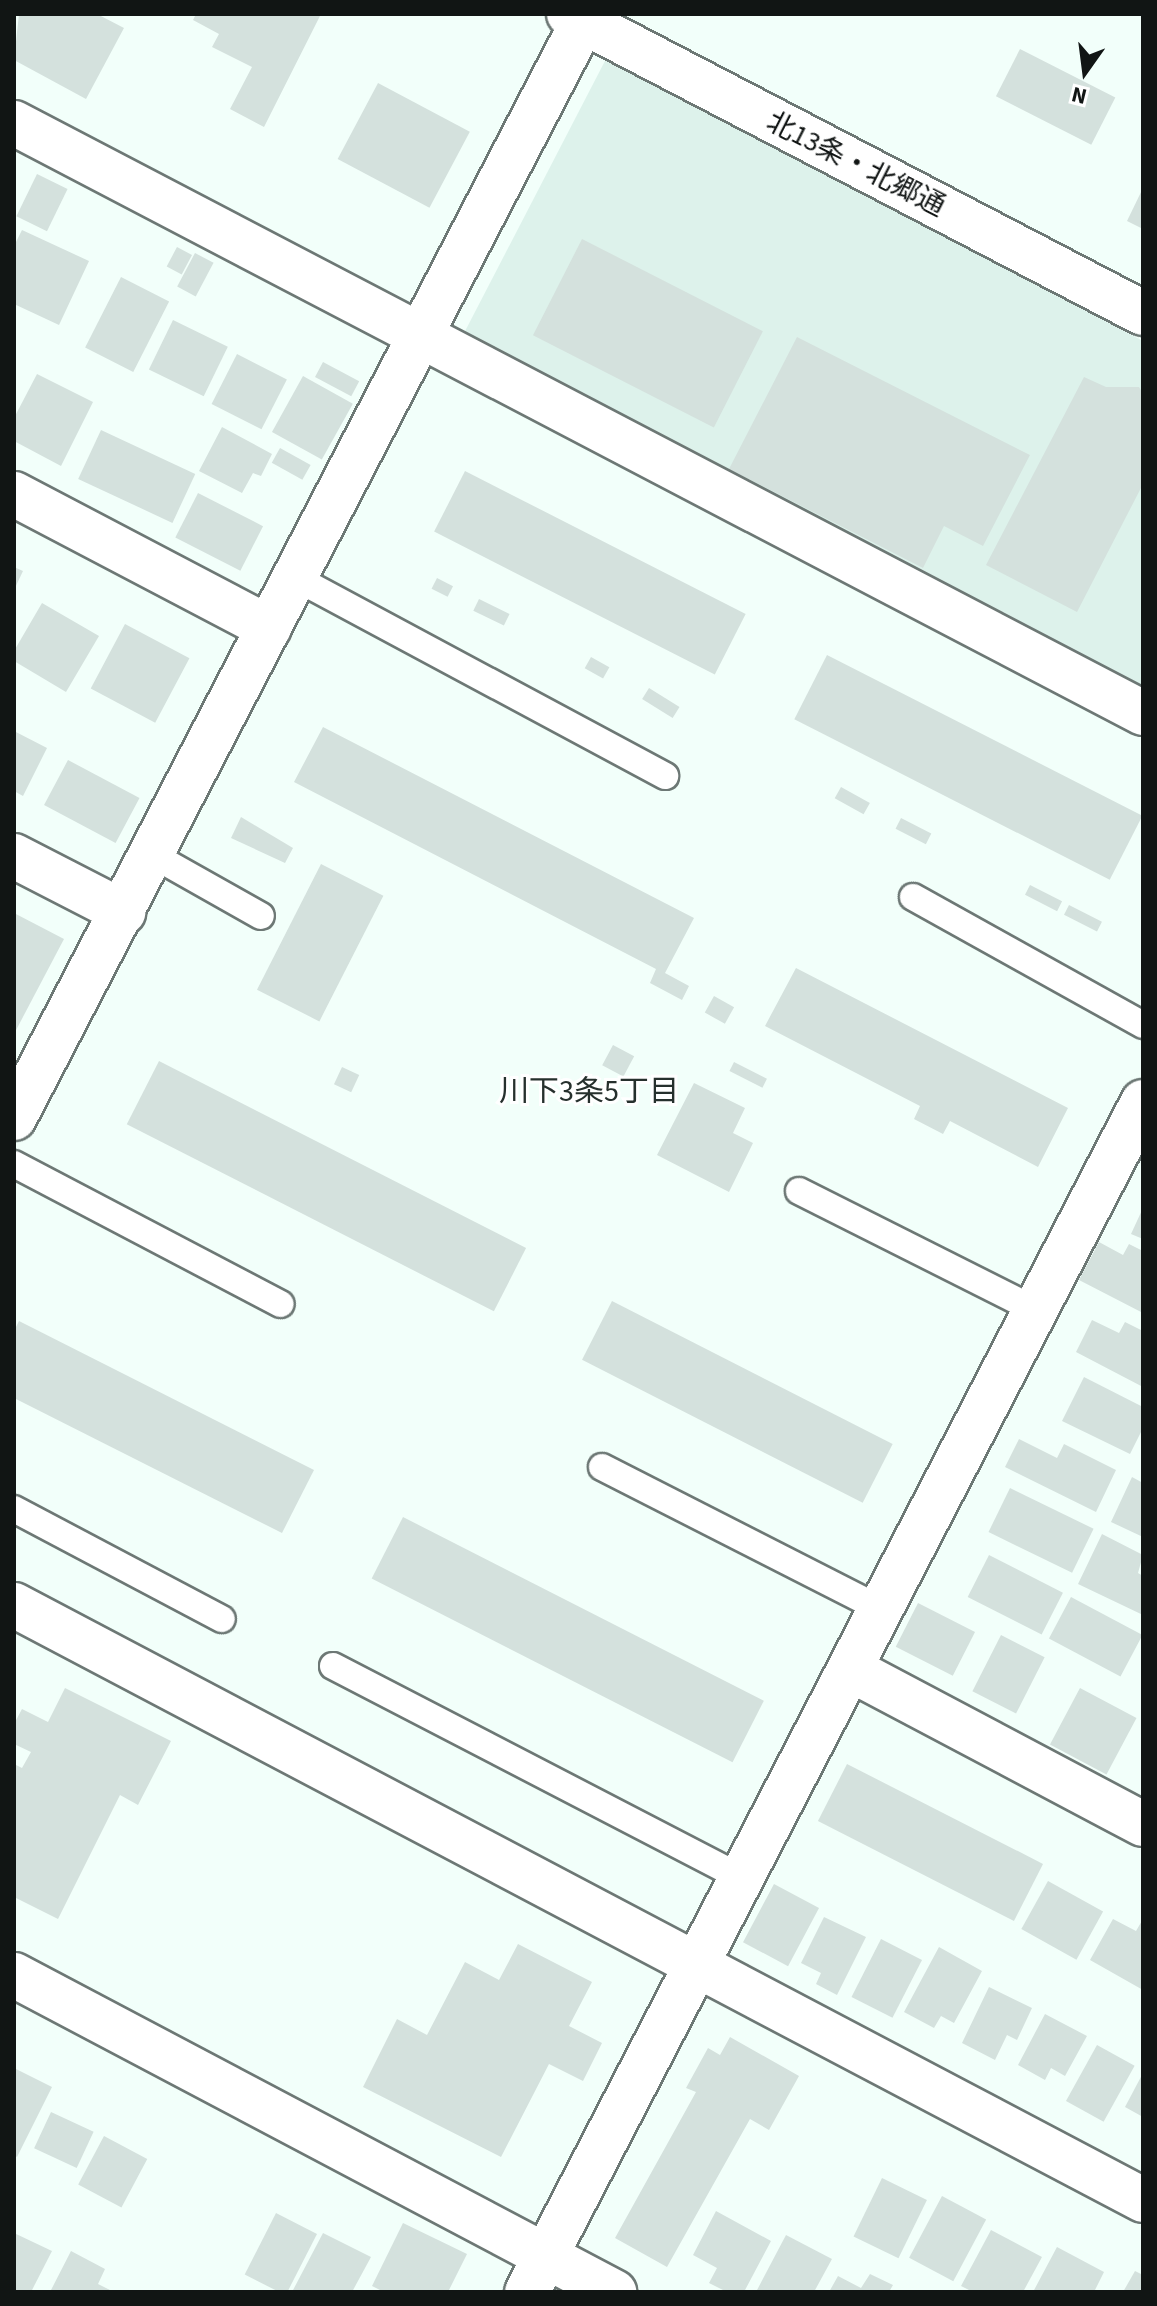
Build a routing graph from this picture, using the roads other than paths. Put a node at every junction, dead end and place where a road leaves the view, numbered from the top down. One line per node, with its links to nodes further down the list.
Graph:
1 (580, 17): 3 (street, 北13条・北郷通); 4 (street)
2 (14, 123): 4 (street)
3 (1143, 313)
4 (422, 335): 6 (street); 8 (street)
5 (14, 494): 7 (street)
6 (296, 578): 7 (street); 9 (lane)
7 (269, 628): 10 (street)
8 (1143, 713)
9 (665, 776)
10 (151, 854): 13 (street); 14 (lane)
11 (14, 856): 13 (street)
12 (913, 897): 15 (lane)
13 (123, 912): 17 (street)
14 (261, 916)
15 (1143, 1025)
16 (1143, 1102): 21 (street)
17 (14, 1118)
18 (14, 1164): 20 (lane)
19 (799, 1191): 21 (lane)
20 (281, 1304)
21 (1036, 1310): 25 (street)
22 (602, 1467): 25 (lane)
23 (14, 1509): 26 (lane)
24 (14, 1605): 31 (street)
25 (881, 1609): 28 (street)
26 (222, 1619)
27 (333, 1666): 30 (lane)
28 (850, 1669): 29 (street); 30 (street)
29 (1139, 1812)
30 (742, 1878): 31 (street)
31 (697, 1963): 33 (street); 34 (street)
32 (14, 1975): 34 (street)
33 (1143, 2200)
34 (536, 2274): 35 (street)
35 (614, 2292)

